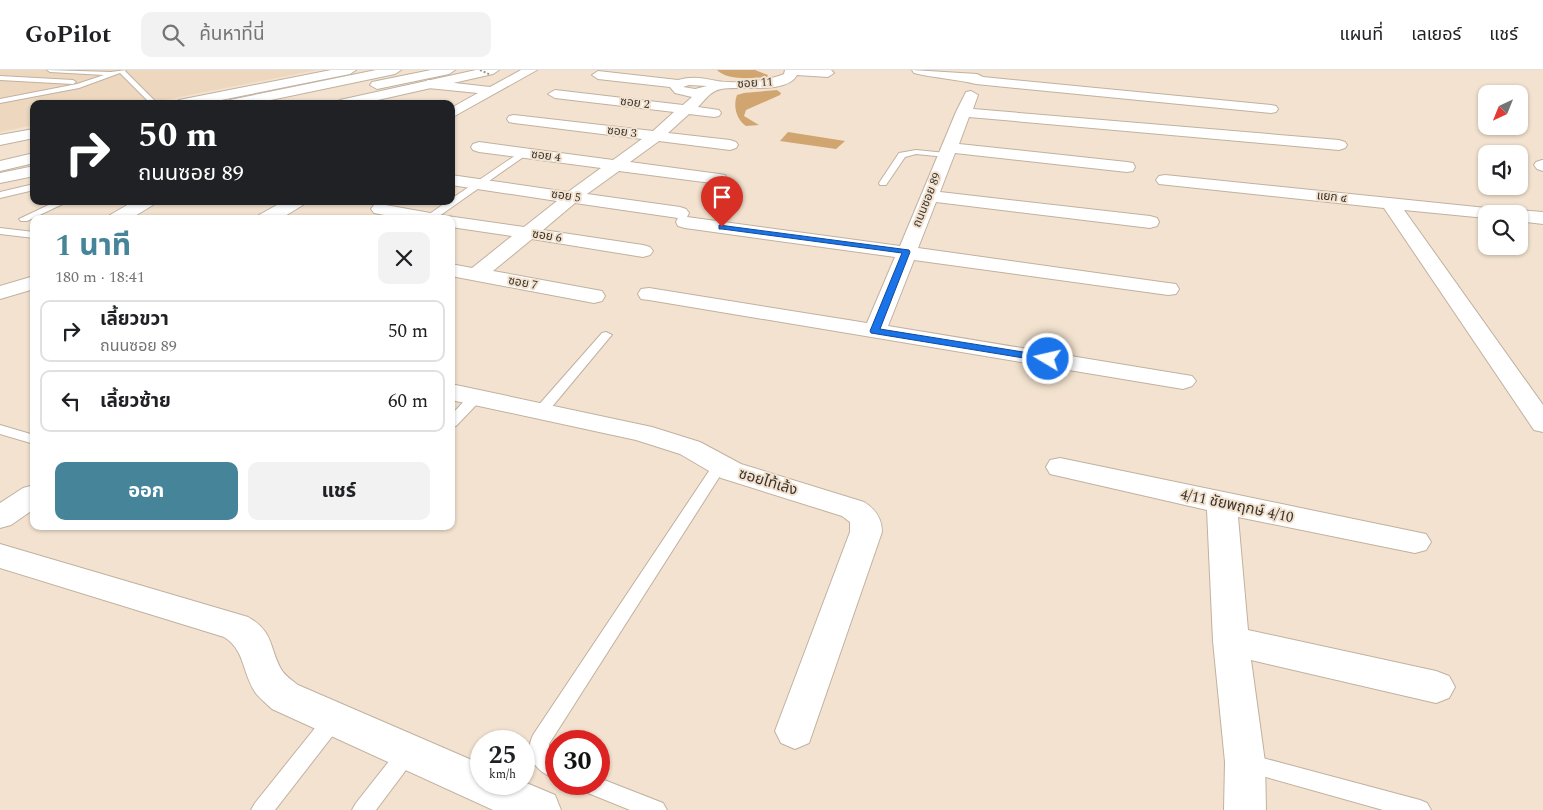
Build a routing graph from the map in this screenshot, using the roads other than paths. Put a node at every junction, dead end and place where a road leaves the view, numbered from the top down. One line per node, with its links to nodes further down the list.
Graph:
1 (50, 70): 9 (lane)
2 (350, 70): 25 (main road)
3 (395, 70): 26 (main road)
4 (449, 70): 27 (main road)
5 (531, 70): 19 (main road)
6 (671, 70): 15 (main road)
7 (791, 70): 11 (main road); 15 (main road, ซอย 11)
8 (918, 70): 13 (main road)
9 (120, 71): 16 (lane); 24 (lane)
10 (492, 72): 17 (main road)
11 (828, 73)
12 (598, 75): 15 (main road, ซอย 11)
13 (978, 76): 22 (main road); 33 (main road, ถนนซอย 89)
14 (0, 78): 16 (lane)
15 (694, 82): 30 (main road)
16 (89, 83): 21 (lane)
17 (428, 84): 19 (main road); 28 (main road)
18 (10, 91): 21 (lane)
19 (492, 91): 32 (main road)
20 (555, 94): 30 (main road, ซอย 2)
21 (28, 96): 23 (lane); 29 (lane)
22 (1211, 98): 31 (main road); 37 (main road)
23 (31, 100)
24 (151, 100)
25 (199, 100)
26 (249, 100)
27 (309, 100)
28 (357, 100)
29 (0, 101)
30 (687, 109): 34 (main road, ซอย 2); 38 (main road)
31 (1271, 109)
32 (455, 112)
33 (964, 112): 37 (main road); 45 (main road, ถนนซอย 89)
34 (714, 113)
35 (514, 119): 38 (main road, ซอย 3)
36 (30, 134): 39 (main road)
37 (1215, 135): 42 (main road)
38 (656, 136): 41 (main road, ซอย 3); 48 (main road)
39 (0, 140)
40 (30, 145): 44 (main road)
41 (730, 145)
42 (1339, 146)
43 (478, 147): 46 (main road, ซอย 4)
44 (0, 151)
45 (947, 151): 50 (main road); 57 (lane); 61 (main road, ถนนซอย 89)
46 (525, 153): 48 (main road, ซอย 4); 56 (lane)
47 (30, 159): 49 (main road)
48 (614, 164): 53 (main road, ซอย 4); 60 (main road)
49 (0, 166)
50 (1127, 167)
51 (30, 173): 52 (main road)
52 (0, 178)
53 (719, 179)
54 (1166, 180): 63 (main road, แยก ๔)
55 (455, 181): 56 (main road, ซอย 5)
56 (480, 184): 60 (main road, ซอย 5); 62 (lane)
57 (883, 184)
58 (30, 188): 59 (lane)
59 (0, 195)
60 (572, 196): 82 (main road); 85 (main road, ซอย 5)
61 (929, 196): 80 (main road); 85 (main road, ถนนซอย 89)
62 (455, 203)
63 (1390, 203): 69 (main road, แยก ๔); 99 (main road)
64 (56, 205): 70 (lane)
65 (140, 205): 71 (main road)
66 (290, 205): 72 (main road)
67 (452, 205): 74 (lane)
68 (380, 209): 73 (main road)
69 (1478, 212)
70 (33, 215)
71 (124, 215)
72 (273, 215)
73 (417, 215)
74 (439, 215)
75 (30, 216): 78 (lane)
76 (1528, 217): 77 (main road)
77 (1543, 218)
78 (24, 219)
79 (455, 222): 82 (main road, ซอย 6)
80 (1150, 222)
81 (1, 232): 83 (lane)
82 (527, 233): 84 (main road, ซอย 6); 87 (main road)
83 (30, 236)
84 (643, 251)
85 (906, 252): 89 (main road, ซอย 5); 93 (main road, ถนนซอย 89)
86 (455, 271): 87 (main road, ซอย 7)
87 (476, 274): 92 (main road, ซอย 7)
88 (30, 283): 90 (main road)
89 (1168, 289)
90 (0, 293)
91 (649, 294): 93 (main road)
92 (594, 296)
93 (875, 331): 95 (main road)
94 (606, 336): 97 (lane)
95 (1183, 381)
96 (464, 395): 97 (main road, ซอยไท้เล้ง); 98 (lane)
97 (541, 411): 102 (main road, ซอยไท้เล้ง)
98 (455, 414)
99 (1543, 424)
100 (0, 429): 101 (lane)
101 (30, 439)
102 (720, 465): 112 (lane); 114 (main road, ซอยไท้เล้ง)
103 (1060, 466): 105 (main road, 4/11 ชัยพฤกษ์ 4/10)
104 (30, 498): 106 (main road)
105 (1222, 503): 107 (main road, 4/11 ชัยพฤกษ์ 4/10); 109 (main road)
106 (0, 517)
107 (1415, 542)
108 (0, 556): 111 (main road)
109 (1231, 641): 110 (main road); 116 (main road)
110 (1436, 687)
111 (334, 719): 115 (main road); 120 (lane)
112 (547, 730)
113 (545, 732): 117 (lane)
114 (795, 732)
115 (409, 752): 119 (main road); 121 (lane)
116 (1245, 762): 123 (main road); 124 (lane)
117 (545, 763)
118 (610, 792): 122 (lane)
119 (518, 806)
120 (262, 810)
121 (363, 810)
122 (656, 810)
123 (1245, 810)
124 (1420, 810)

